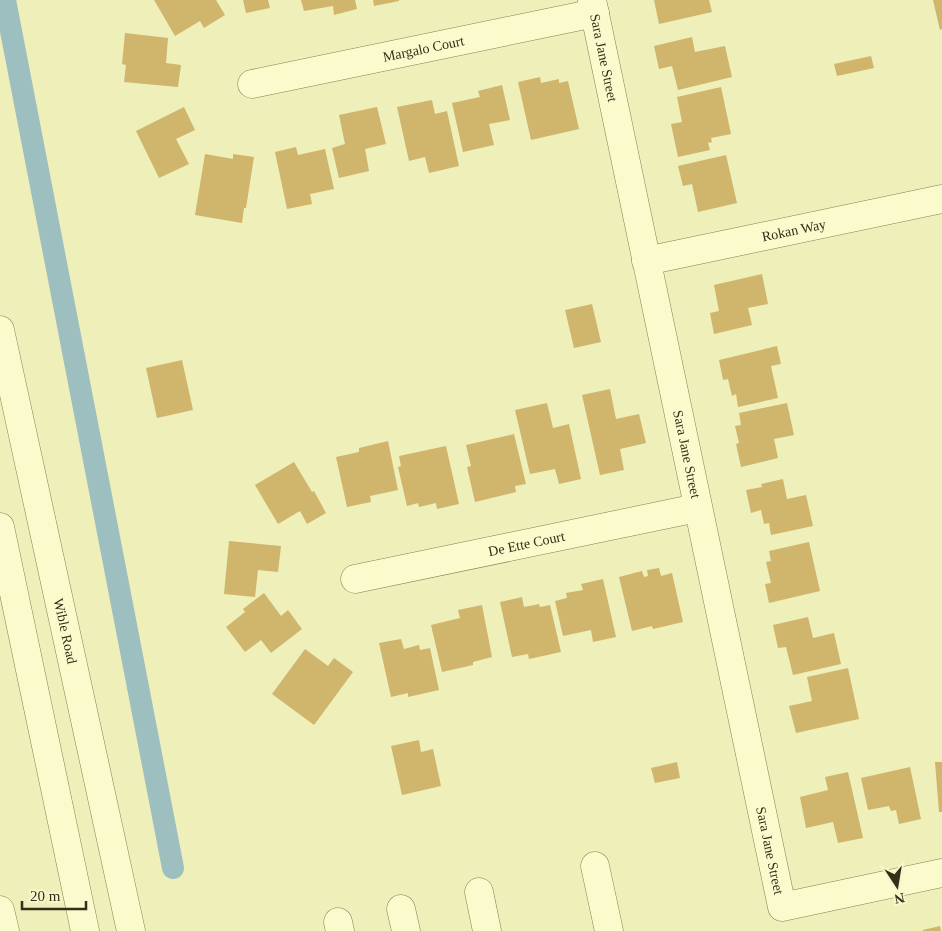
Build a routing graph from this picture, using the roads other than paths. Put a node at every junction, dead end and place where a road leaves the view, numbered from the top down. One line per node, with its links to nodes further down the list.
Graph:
1 (593, 6): 2 (street, Margalo Court); 4 (street, Sara Jane Street)
2 (252, 84)
3 (942, 199): 4 (street, Rokan Way)
4 (646, 261): 6 (street, Sara Jane Street)
5 (0, 330): 16 (street, Wible Road)
6 (697, 508): 8 (street, De Ette Court); 11 (street, Sara Jane Street)
7 (0, 527): 9 (street)
8 (354, 579)
9 (9, 611): 15 (street)
10 (595, 866): 18 (street)
11 (942, 873)
12 (479, 892): 17 (street)
13 (0, 910): 14 (street)
14 (5, 931)
15 (86, 931)
16 (131, 931)
17 (487, 931)
18 (610, 931)

